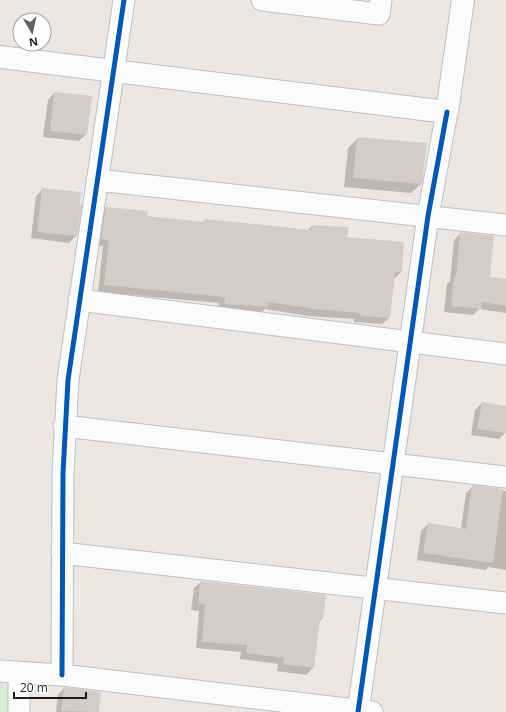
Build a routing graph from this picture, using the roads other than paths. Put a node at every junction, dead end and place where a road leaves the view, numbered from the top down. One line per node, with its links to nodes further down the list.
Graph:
1 (124, 0): 6 (street)
2 (262, 0): 3 (street)
3 (381, 0)
4 (463, 0): 7 (street)
5 (0, 57): 6 (street)
6 (113, 71): 7 (street); 8 (street)
7 (447, 112): 9 (street)
8 (97, 180): 9 (street); 11 (street)
9 (428, 216): 10 (street); 12 (street)
10 (506, 225)
11 (78, 300): 12 (street); 14 (street)
12 (411, 342): 13 (street); 15 (street)
13 (506, 354)
14 (64, 426): 15 (street); 17 (street)
15 (393, 465): 16 (street); 18 (street)
16 (506, 477)
17 (62, 553): 18 (street); 21 (street)
18 (375, 588): 19 (street); 22 (street)
19 (506, 603)
20 (9, 672): 21 (street); 23 (street)
21 (62, 676): 22 (street)
22 (363, 711)
23 (19, 712)

